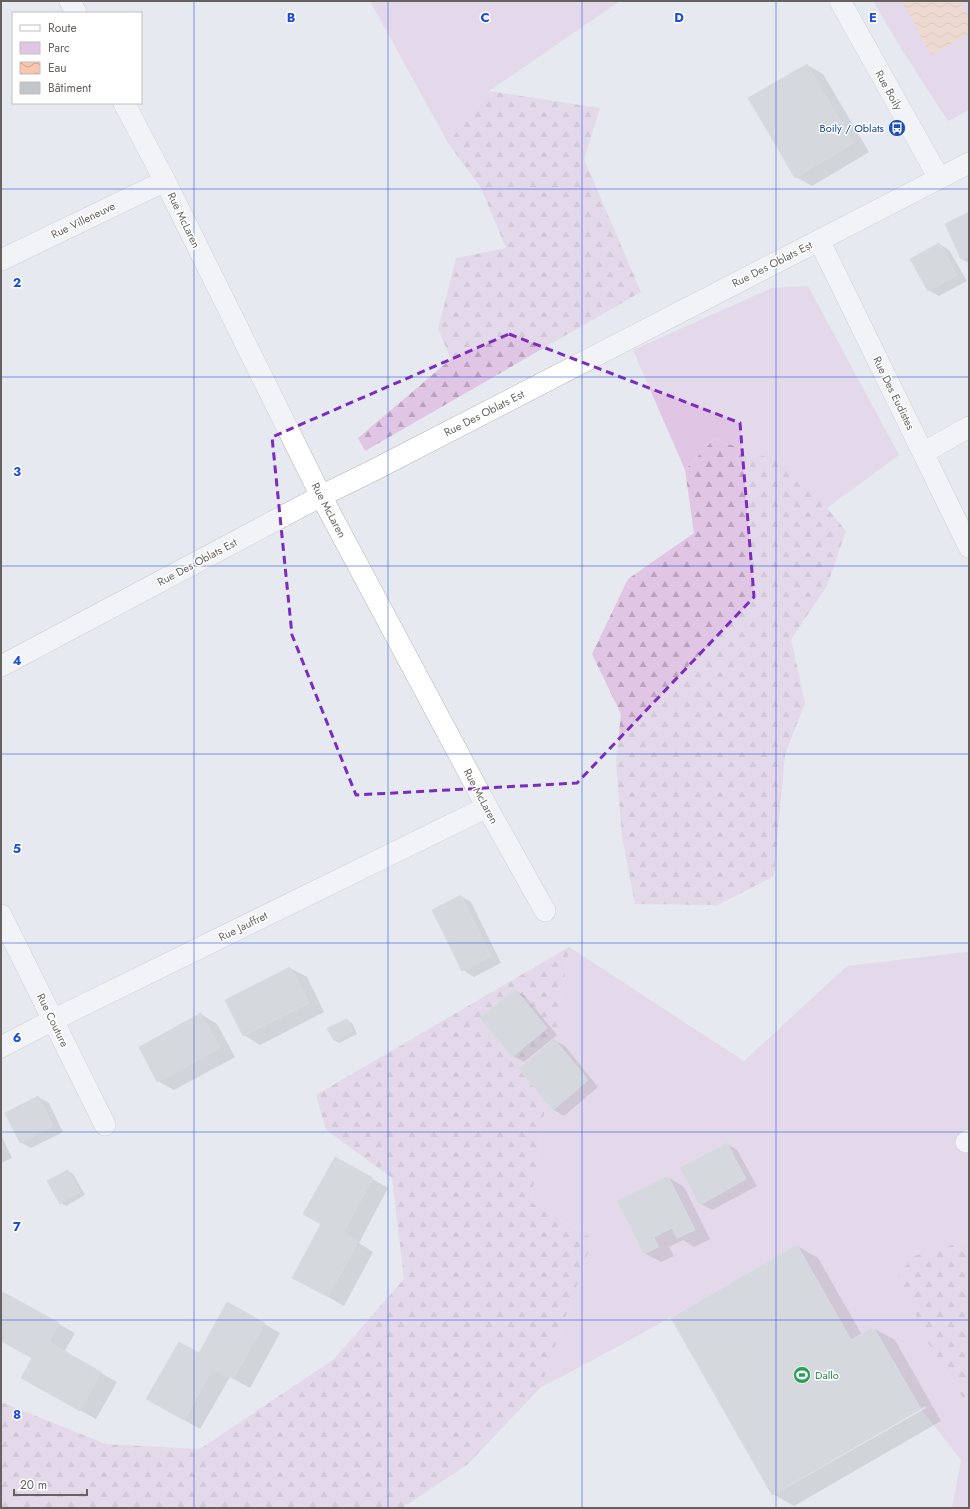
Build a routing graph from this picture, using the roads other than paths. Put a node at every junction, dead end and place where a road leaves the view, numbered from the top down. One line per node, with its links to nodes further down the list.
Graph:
1 (70, 1): 3 (street)
2 (840, 1): 6 (street, Rue Boily)
3 (76, 12)
4 (125, 104): 7 (street, Rue McLaren)
5 (969, 163): 6 (street, Rue Des Oblats Est)
6 (939, 178): 8 (street, Rue Des Oblats Est)
7 (165, 180): 9 (street, Rue Villeneuve); 12 (street, Rue McLaren)
8 (820, 240): 11 (street, Rue Des Eudistes); 12 (street, Rue Des Oblats Est)
9 (1, 260)
10 (969, 427): 11 (street)
11 (923, 453): 13 (street, Rue Des Eudistes)
12 (321, 496): 14 (street, Rue Des Oblats Est); 15 (street, Rue McLaren)
13 (969, 547)
14 (1, 666)
15 (486, 807): 16 (street, Rue McLaren); 18 (street, Rue Jauffret)
16 (545, 911)
17 (1, 915): 18 (street, Rue Couture)
18 (53, 1020): 19 (street, Rue Jauffret); 20 (street, Rue Couture)
19 (1, 1047)
20 (105, 1125)

